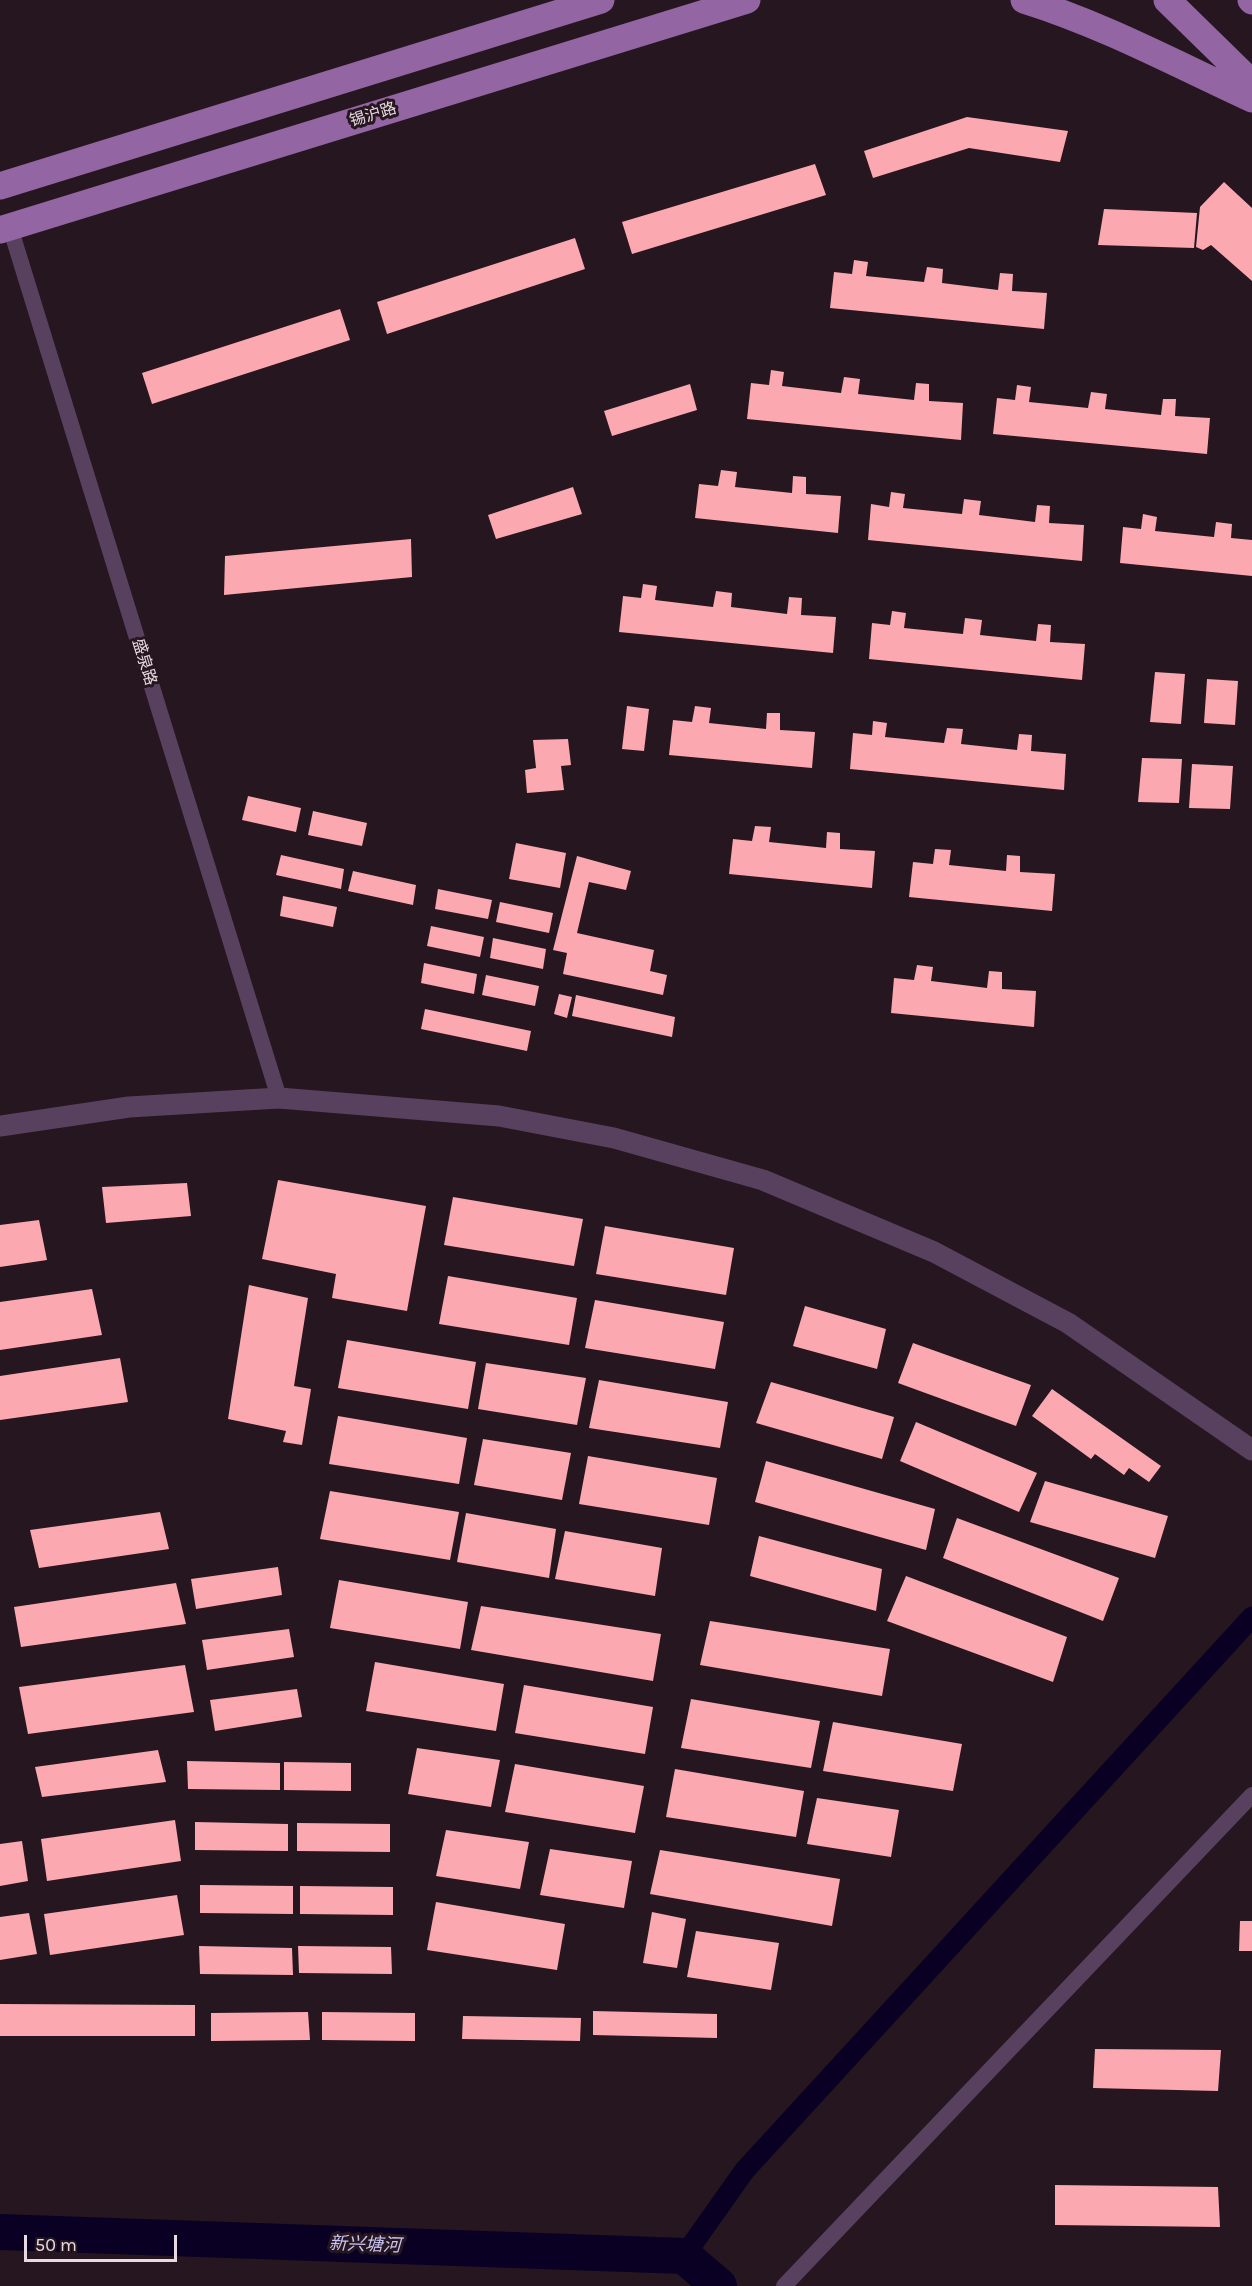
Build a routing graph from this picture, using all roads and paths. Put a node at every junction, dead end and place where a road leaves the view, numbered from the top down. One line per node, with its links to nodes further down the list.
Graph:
1 (601, 0): 5 (main road)
2 (747, 0): 9 (main road, 锡沪路)
3 (1024, 0): 7 (main road)
4 (1173, 2): 6 (main road)
5 (566, 5): 8 (main road)
6 (1252, 83)
7 (1252, 99)
8 (0, 186)
9 (5, 229): 10 (street, 盛泉路)
10 (279, 1098): 11 (street); 12 (street)
11 (0, 1126)
12 (1252, 1450)
13 (1252, 1795): 14 (street)
14 (784, 2286)

